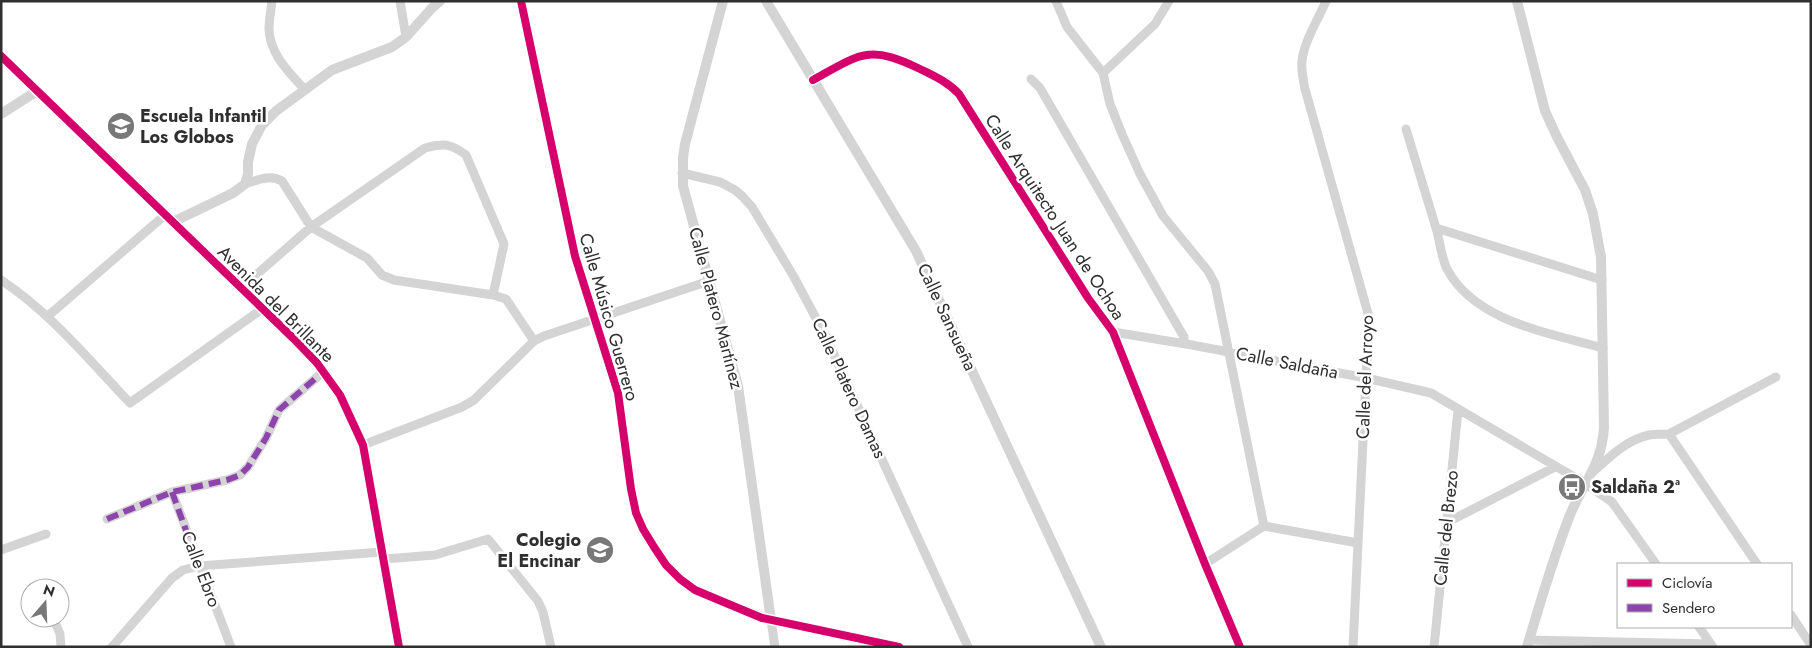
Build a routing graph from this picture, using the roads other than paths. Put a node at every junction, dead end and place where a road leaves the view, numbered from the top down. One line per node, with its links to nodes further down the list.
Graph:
1 (272, 1): 16 (street)
2 (400, 1): 11 (street)
3 (440, 1): 11 (street)
4 (521, 1): 32 (street, Calle Músico Guerrero)
5 (723, 1): 20 (street, Calle Platero Martínez)
6 (766, 1): 15 (street, Calle Sansueña)
7 (1056, 1): 13 (street)
8 (1169, 1): 13 (street)
9 (1326, 1): 40 (street, Calle del Arroyo)
10 (1517, 1): 26 (street)
11 (406, 38): 16 (street)
12 (1, 56): 17 (street, Avenida del Brillante)
13 (1103, 73): 37 (street)
14 (1031, 79): 35 (street)
15 (814, 80): 33 (street, Calle Arquitecto Juan de Ochoa); 74 (street, Calle Sansueña)
16 (305, 90): 21 (street)
17 (37, 91): 18 (street); 22 (street, Avenida del Brillante)
18 (1, 114)
19 (1406, 129): 24 (street)
20 (682, 172): 27 (street, Calle Platero Martínez); 73 (street, Calle Platero Damas)
21 (245, 184): 22 (street); 23 (street)
22 (169, 219): 28 (street, Avenida del Brillante); 31 (street)
23 (311, 226): 28 (street); 29 (street); 29 (street)
24 (1436, 228): 26 (street); 36 (street)
25 (1, 280): 31 (street)
26 (1602, 280): 36 (street)
27 (709, 281): 32 (street); 60 (street, Calle Platero Martínez)
28 (241, 288): 30 (street, Avenida del Brillante)
29 (493, 295): 34 (street)
30 (262, 309): 31 (street); 38 (street, Avenida del Brillante)
31 (48, 316)
32 (594, 319): 34 (street); 60 (street, Calle Músico Guerrero)
33 (1113, 332): 35 (street, Calle Saldaña); 57 (street, Calle Arquitecto Juan de Ochoa)
34 (534, 341): 43 (street)
35 (1184, 343): 37 (street, Calle Saldaña)
36 (1602, 348): 45 (street)
37 (1229, 352): 40 (street, Calle Saldaña); 50 (street)
38 (324, 371): 43 (street, Avenida del Brillante); 47 (street)
39 (1776, 377): 42 (street)
40 (1366, 378): 41 (street, Calle Saldaña); 52 (street, Calle del Arroyo)
41 (1458, 410): 44 (street, Calle Saldaña); 49 (street, Calle del Brezo)
42 (1669, 434): 45 (street); 56 (street)
43 (363, 445): 54 (street, Avenida del Brillante)
44 (1555, 467): 46 (street, Calle Saldaña); 49 (street)
45 (1593, 472): 46 (street)
46 (1586, 484): 55 (street, Calle Saldaña); 63 (street)
47 (172, 492): 48 (street); 58 (street, Calle Ebro)
48 (107, 519)
49 (1446, 523): 77 (street, Calle del Brezo)
50 (1264, 526): 52 (street); 57 (street)
51 (46, 534): 53 (street)
52 (1358, 543): 76 (street, Calle del Arroyo)
53 (1, 550)
54 (383, 555): 58 (street); 69 (street, Avenida del Brillante); 70 (street)
55 (1655, 563)
56 (1756, 563)
57 (1205, 564): 75 (street, Calle Arquitecto Juan de Ochoa)
58 (199, 566): 67 (street); 68 (street, Calle Ebro)
59 (1792, 616): 65 (street)
60 (771, 620): 71 (street); 72 (street, Calle Músico Guerrero)
61 (57, 628): 66 (street)
62 (1700, 628): 64 (street)
63 (1528, 644): 64 (street)
64 (1712, 645)
65 (1811, 645)
66 (60, 647)
67 (112, 647)
68 (231, 647)
69 (399, 647)
70 (551, 647)
71 (775, 647)
72 (899, 647)
73 (968, 647)
74 (1101, 647)
75 (1240, 647)
76 (1353, 647)
77 (1434, 647)

